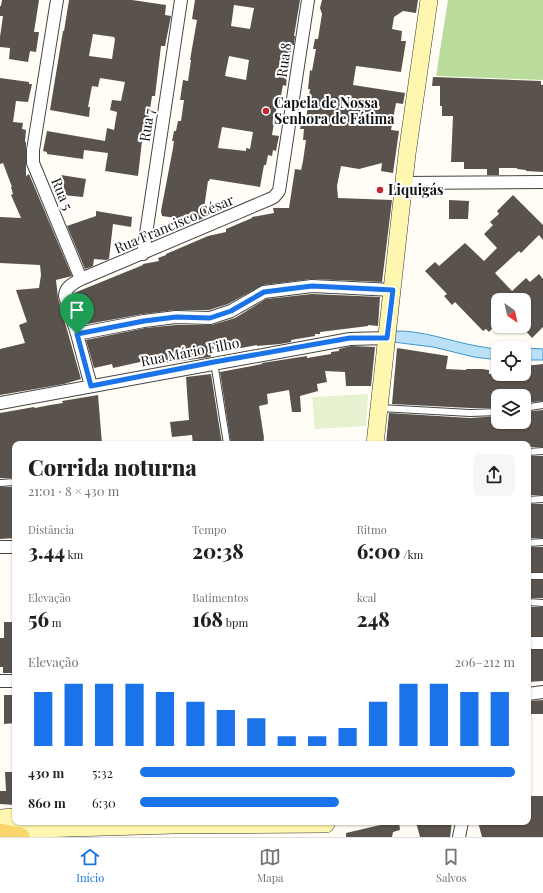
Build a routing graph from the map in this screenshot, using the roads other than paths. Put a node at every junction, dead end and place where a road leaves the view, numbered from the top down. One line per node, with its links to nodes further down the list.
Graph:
1 (56, 0): 9 (street, Rua 5)
2 (181, 0): 8 (street, Rua 7)
3 (308, 0): 7 (street, Rua 8)
4 (429, 0): 6 (main road)
5 (543, 182): 6 (street)
6 (404, 183): 10 (main road)
7 (277, 194): 8 (street, Rua Francisco César)
8 (143, 254): 9 (street, Rua Francisco César)
9 (81, 279): 11 (street)
10 (393, 290): 11 (street); 12 (main road)
11 (77, 334): 14 (street)
12 (387, 338): 13 (street, Rua Mário Filho); 18 (main road)
13 (214, 362): 14 (street, Rua Mário Filho); 20 (lane)
14 (91, 386): 15 (street, Rua Mário Filho)
15 (0, 403)
16 (543, 405): 17 (lane)
17 (531, 407)
18 (380, 408): 19 (lane); 21 (main road)
19 (491, 412)
20 (227, 441)
21 (375, 441)
22 (543, 451): 23 (lane)
23 (531, 452)
24 (12, 482): 25 (lane)
25 (0, 483)
26 (543, 499): 27 (lane)
27 (531, 500)
28 (543, 542): 29 (lane)
29 (531, 543)
30 (0, 547): 31 (street)
31 (12, 547)
32 (531, 576): 33 (lane)
33 (543, 576)
34 (531, 602): 35 (lane)
35 (543, 603)
36 (531, 643): 37 (street)
37 (543, 643)
38 (0, 681): 39 (street)
39 (12, 681)
40 (543, 692): 41 (street)
41 (531, 694)
42 (141, 825): 46 (main road)
43 (212, 825): 45 (main road)
44 (461, 825): 47 (street)
45 (326, 828)
46 (7, 829)
47 (459, 837)

